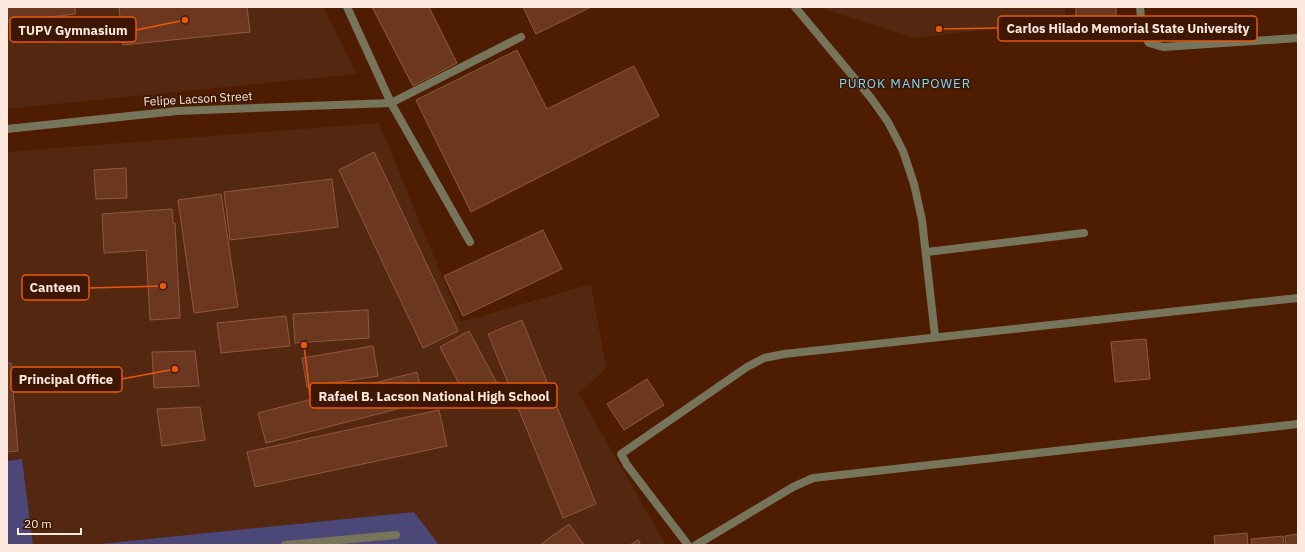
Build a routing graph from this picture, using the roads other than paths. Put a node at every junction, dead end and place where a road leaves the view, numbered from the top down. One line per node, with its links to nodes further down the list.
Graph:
1 (347, 7): 6 (street)
2 (795, 7): 10 (street)
3 (1140, 7): 5 (street)
4 (521, 37): 6 (street)
5 (1298, 38)
6 (391, 103): 7 (street, Felipe Lacson Street); 9 (street)
7 (7, 129)
8 (1084, 233): 10 (street)
9 (470, 242)
10 (926, 252): 12 (street)
11 (1298, 298): 12 (street)
12 (935, 336): 16 (street)
13 (1298, 424): 17 (street)
14 (396, 535): 15 (street)
15 (285, 545)
16 (688, 545)
17 (696, 545)

